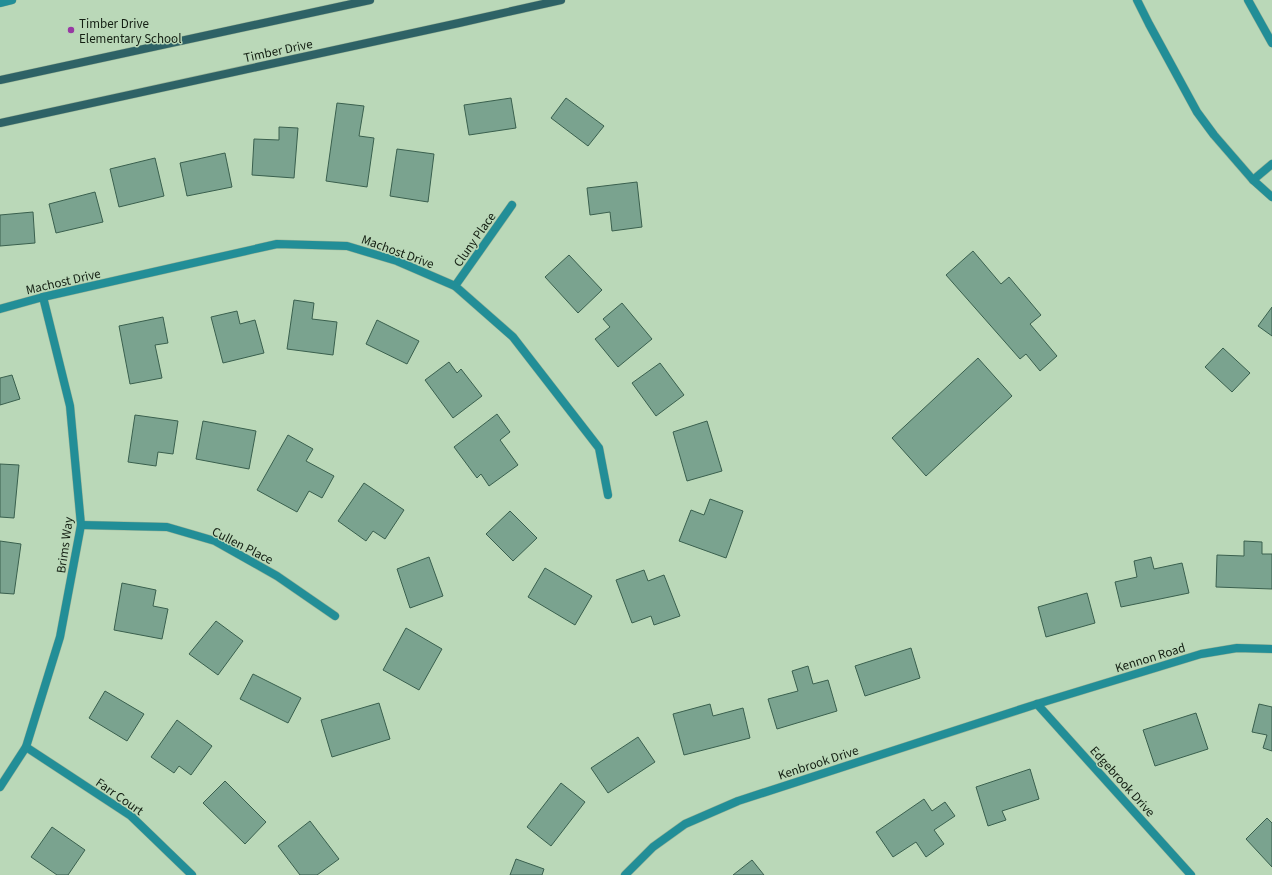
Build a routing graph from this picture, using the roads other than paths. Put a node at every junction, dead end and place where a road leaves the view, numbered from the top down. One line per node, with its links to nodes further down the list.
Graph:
1 (12, 0): 6 (street)
2 (370, 0): 8 (main road)
3 (561, 0): 9 (main road, Timber Drive)
4 (1137, 0): 11 (street)
5 (1248, 0): 7 (street)
6 (0, 3)
7 (1272, 43)
8 (0, 80)
9 (0, 123)
10 (1272, 164): 11 (street)
11 (1253, 180): 12 (street)
12 (1272, 197)
13 (512, 205): 14 (street, Cluny Place)
14 (455, 286): 15 (street, Machost Drive); 17 (street, Machost Drive)
15 (43, 297): 16 (street, Machost Drive); 18 (street, Brims Way)
16 (0, 309)
17 (608, 495)
18 (81, 525): 19 (street, Cullen Place); 22 (street, Brims Way)
19 (335, 616)
20 (1272, 649): 21 (street, Kennon Road)
21 (1037, 704): 25 (street, Kenbrook Drive); 26 (street, Edgebrook Drive)
22 (26, 747): 23 (street, Brims Way); 24 (street, Farr Court)
23 (0, 787)
24 (192, 875)
25 (624, 875)
26 (1191, 875)

